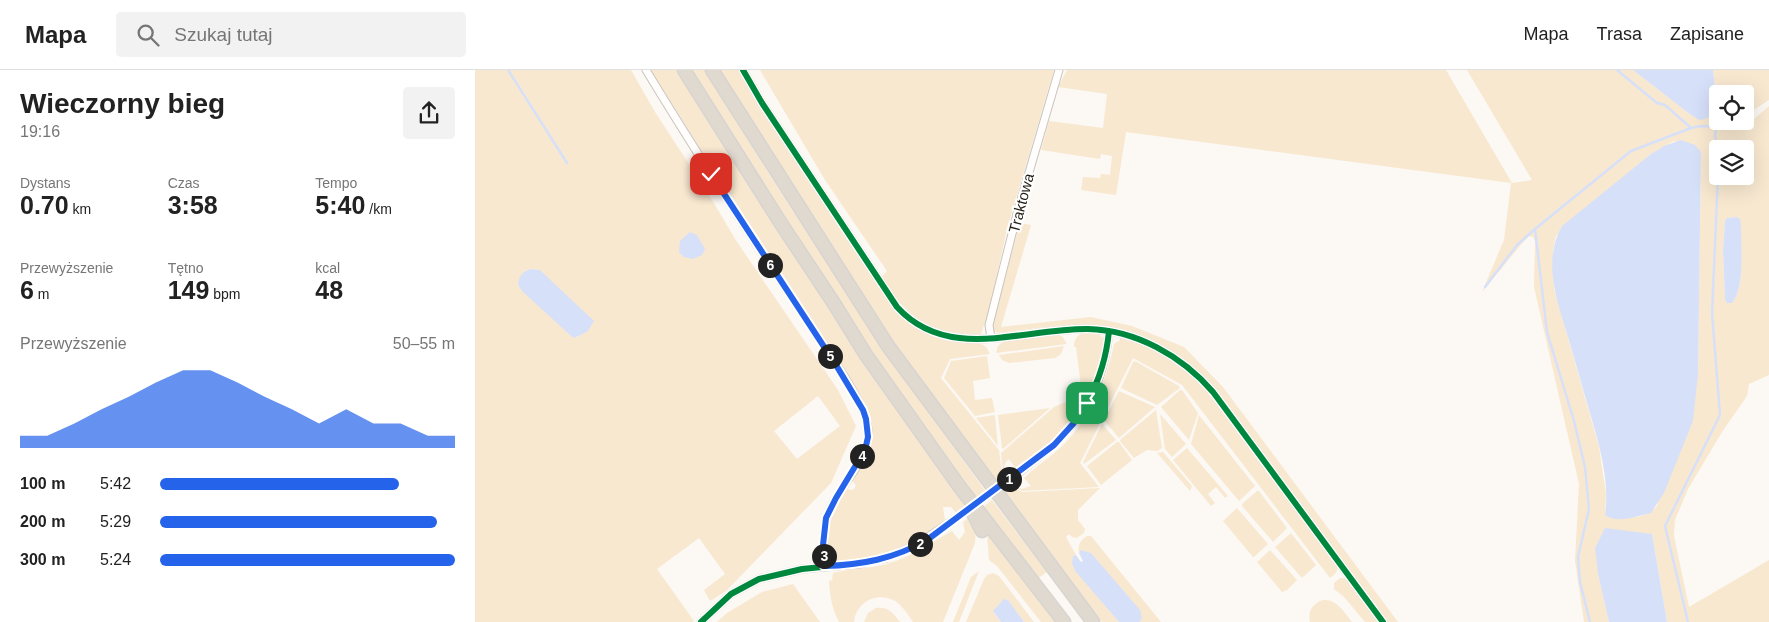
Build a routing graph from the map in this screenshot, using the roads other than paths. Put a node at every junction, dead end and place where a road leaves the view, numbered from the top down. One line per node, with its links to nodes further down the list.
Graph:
1 (646, 70): 10 (street)
2 (684, 70): 8 (highway)
3 (712, 70): 13 (highway)
4 (743, 70): 7 (street)
5 (1059, 70): 7 (street, Traktowa)
6 (1109, 331): 7 (street); 10 (street, bridge); 14 (street)
7 (991, 338)
8 (959, 486): 9 (highway); 12 (highway)
9 (982, 531)
10 (824, 566): 11 (street)
11 (701, 622)
12 (1064, 622)
13 (1094, 622)
14 (1383, 622)

